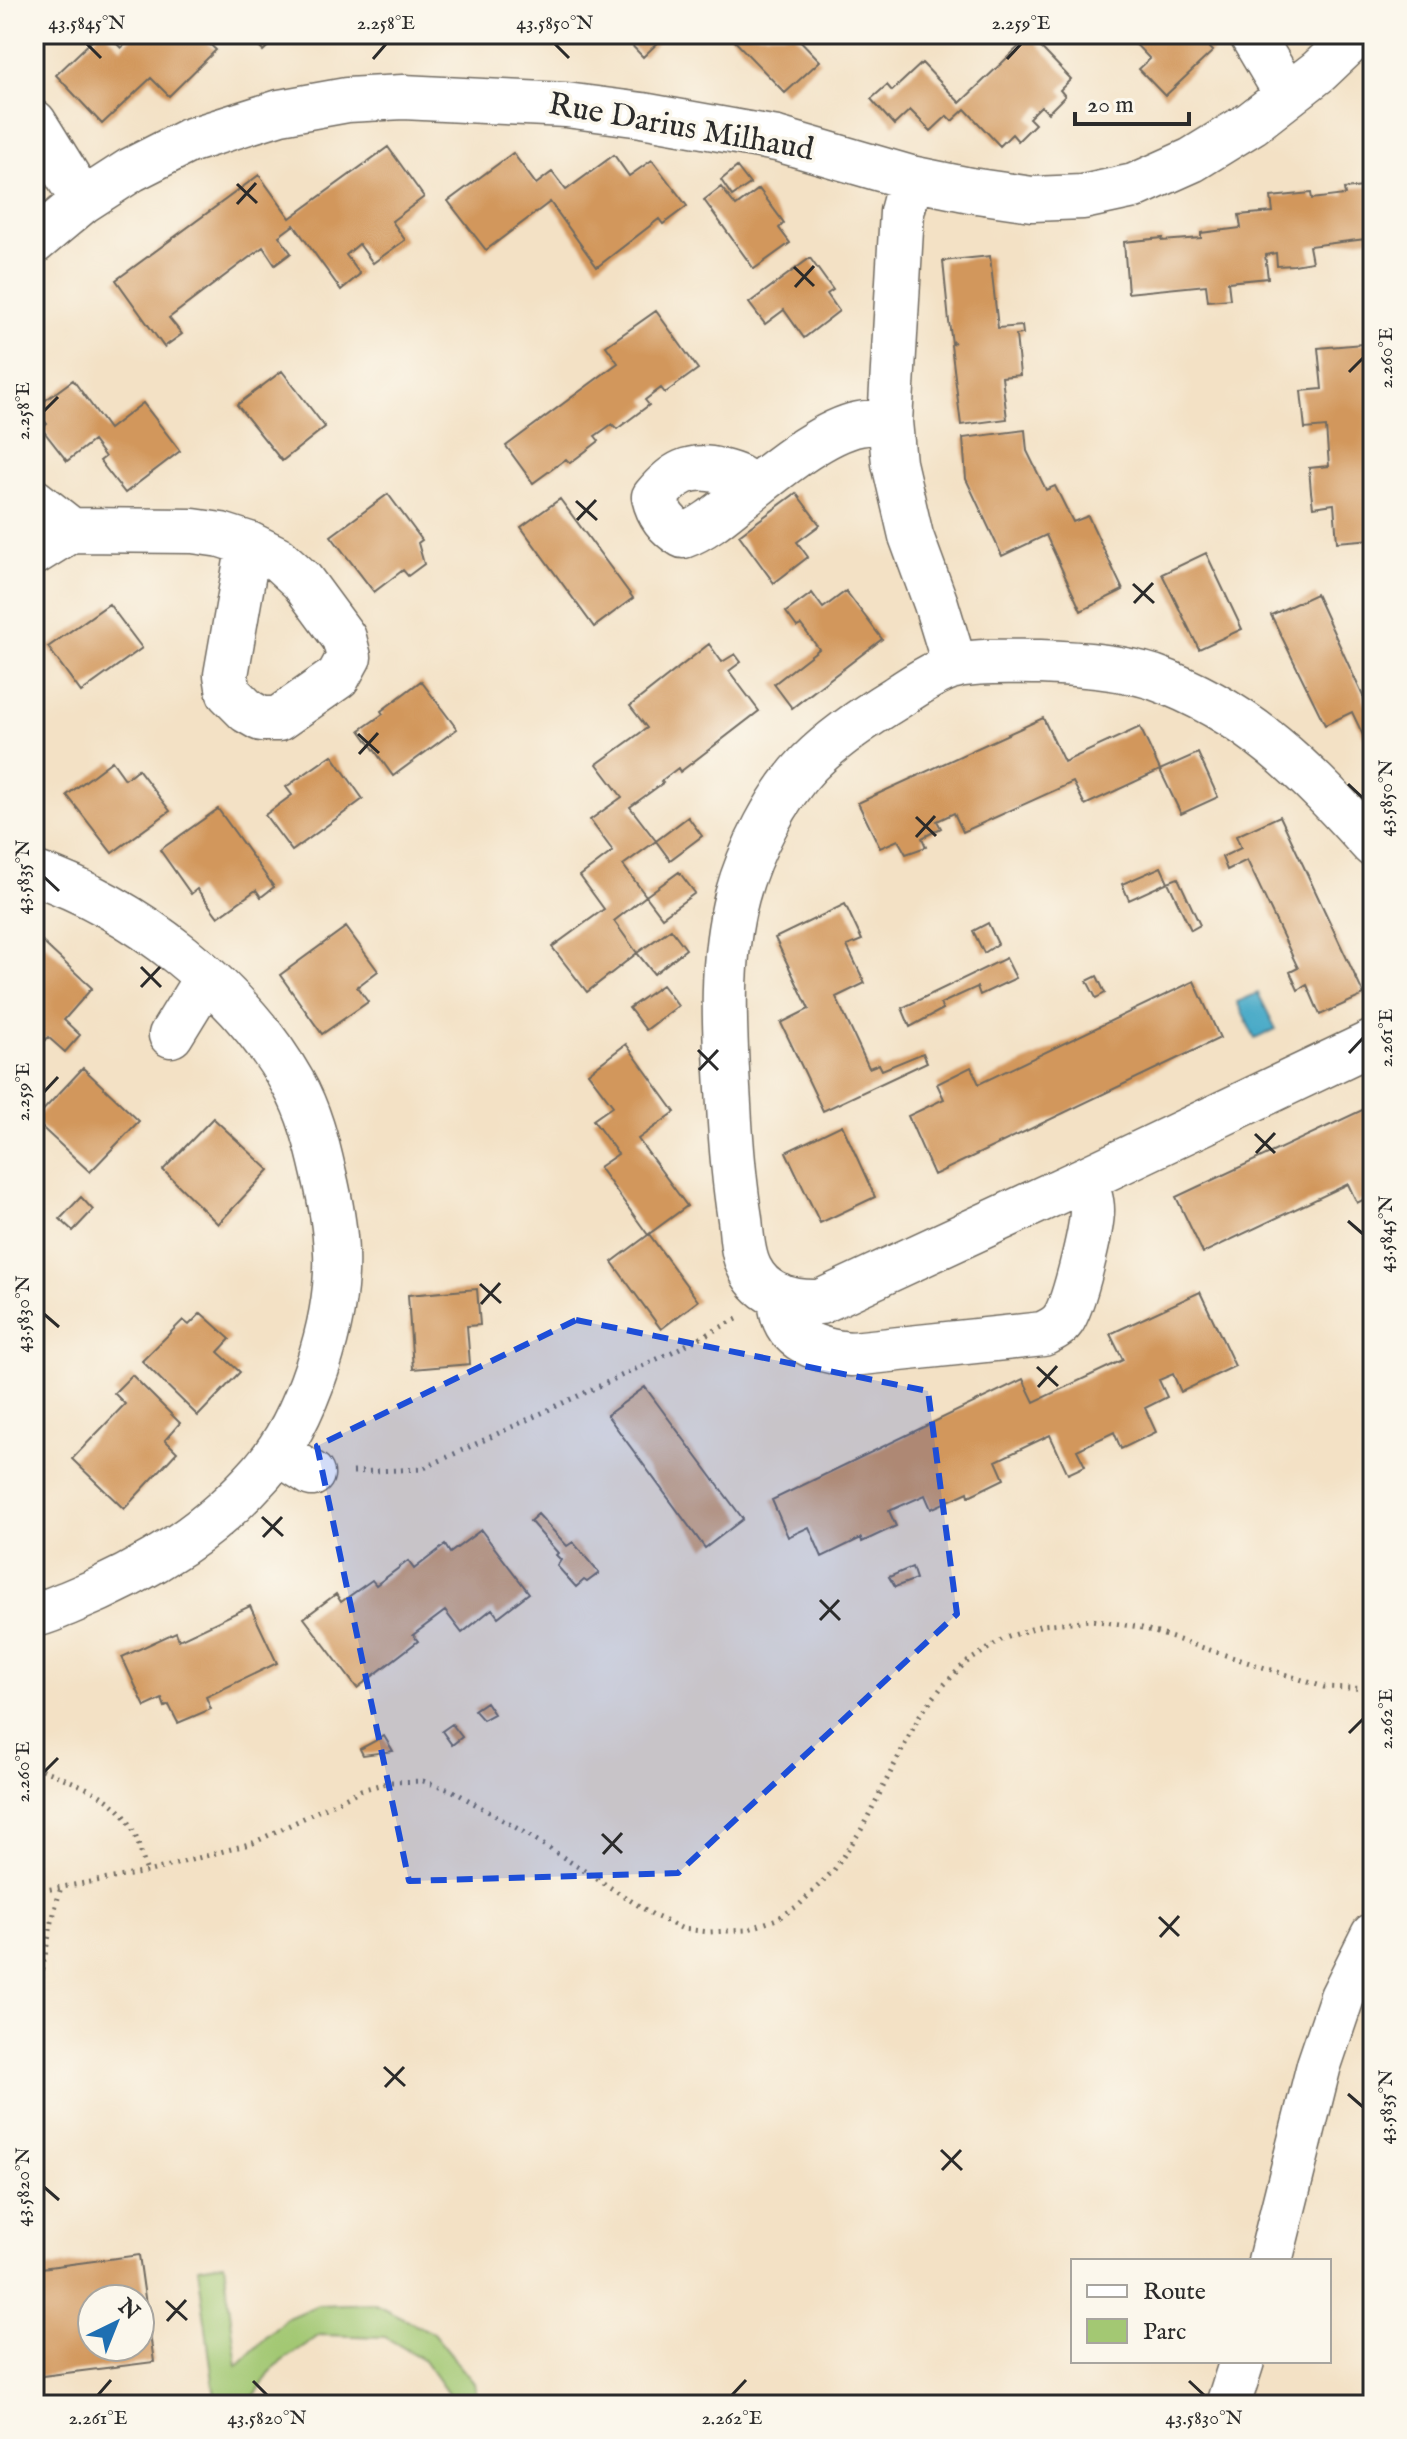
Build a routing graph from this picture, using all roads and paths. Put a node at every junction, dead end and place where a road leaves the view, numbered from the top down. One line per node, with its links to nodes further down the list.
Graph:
1 (1251, 34): 3 (street)
2 (1360, 47): 3 (street, Rue Darius Milhaud)
3 (1287, 95): 5 (street, Rue Darius Milhaud)
4 (34, 122): 6 (street)
5 (911, 178): 6 (street, Rue Darius Milhaud); 8 (street)
6 (83, 201): 7 (street, Rue Darius Milhaud)
7 (34, 242)
8 (890, 422): 9 (street); 14 (street)
9 (752, 489)
10 (34, 501): 11 (street)
11 (71, 530): 12 (street); 13 (street)
12 (249, 544)
13 (34, 553)
14 (955, 666): 15 (street); 21 (street)
15 (1373, 845)
16 (34, 873): 17 (street)
17 (206, 978): 18 (street); 22 (street)
18 (171, 1035)
19 (1373, 1042): 20 (street)
20 (1083, 1180): 21 (street); 21 (street)
21 (780, 1296): 22 (path)
22 (294, 1463): 23 (street)
23 (34, 1615)
24 (1373, 1689): 26 (path)
25 (34, 1766): 26 (path)
26 (147, 1872): 27 (path)
27 (61, 1887): 28 (path); 30 (path)
28 (34, 1892)
29 (1373, 1935): 33 (street)
30 (43, 2094): 31 (path); 32 (path)
31 (34, 2096)
32 (34, 2168)
33 (1270, 2259)
34 (1241, 2363): 35 (street)
35 (1228, 2405)

